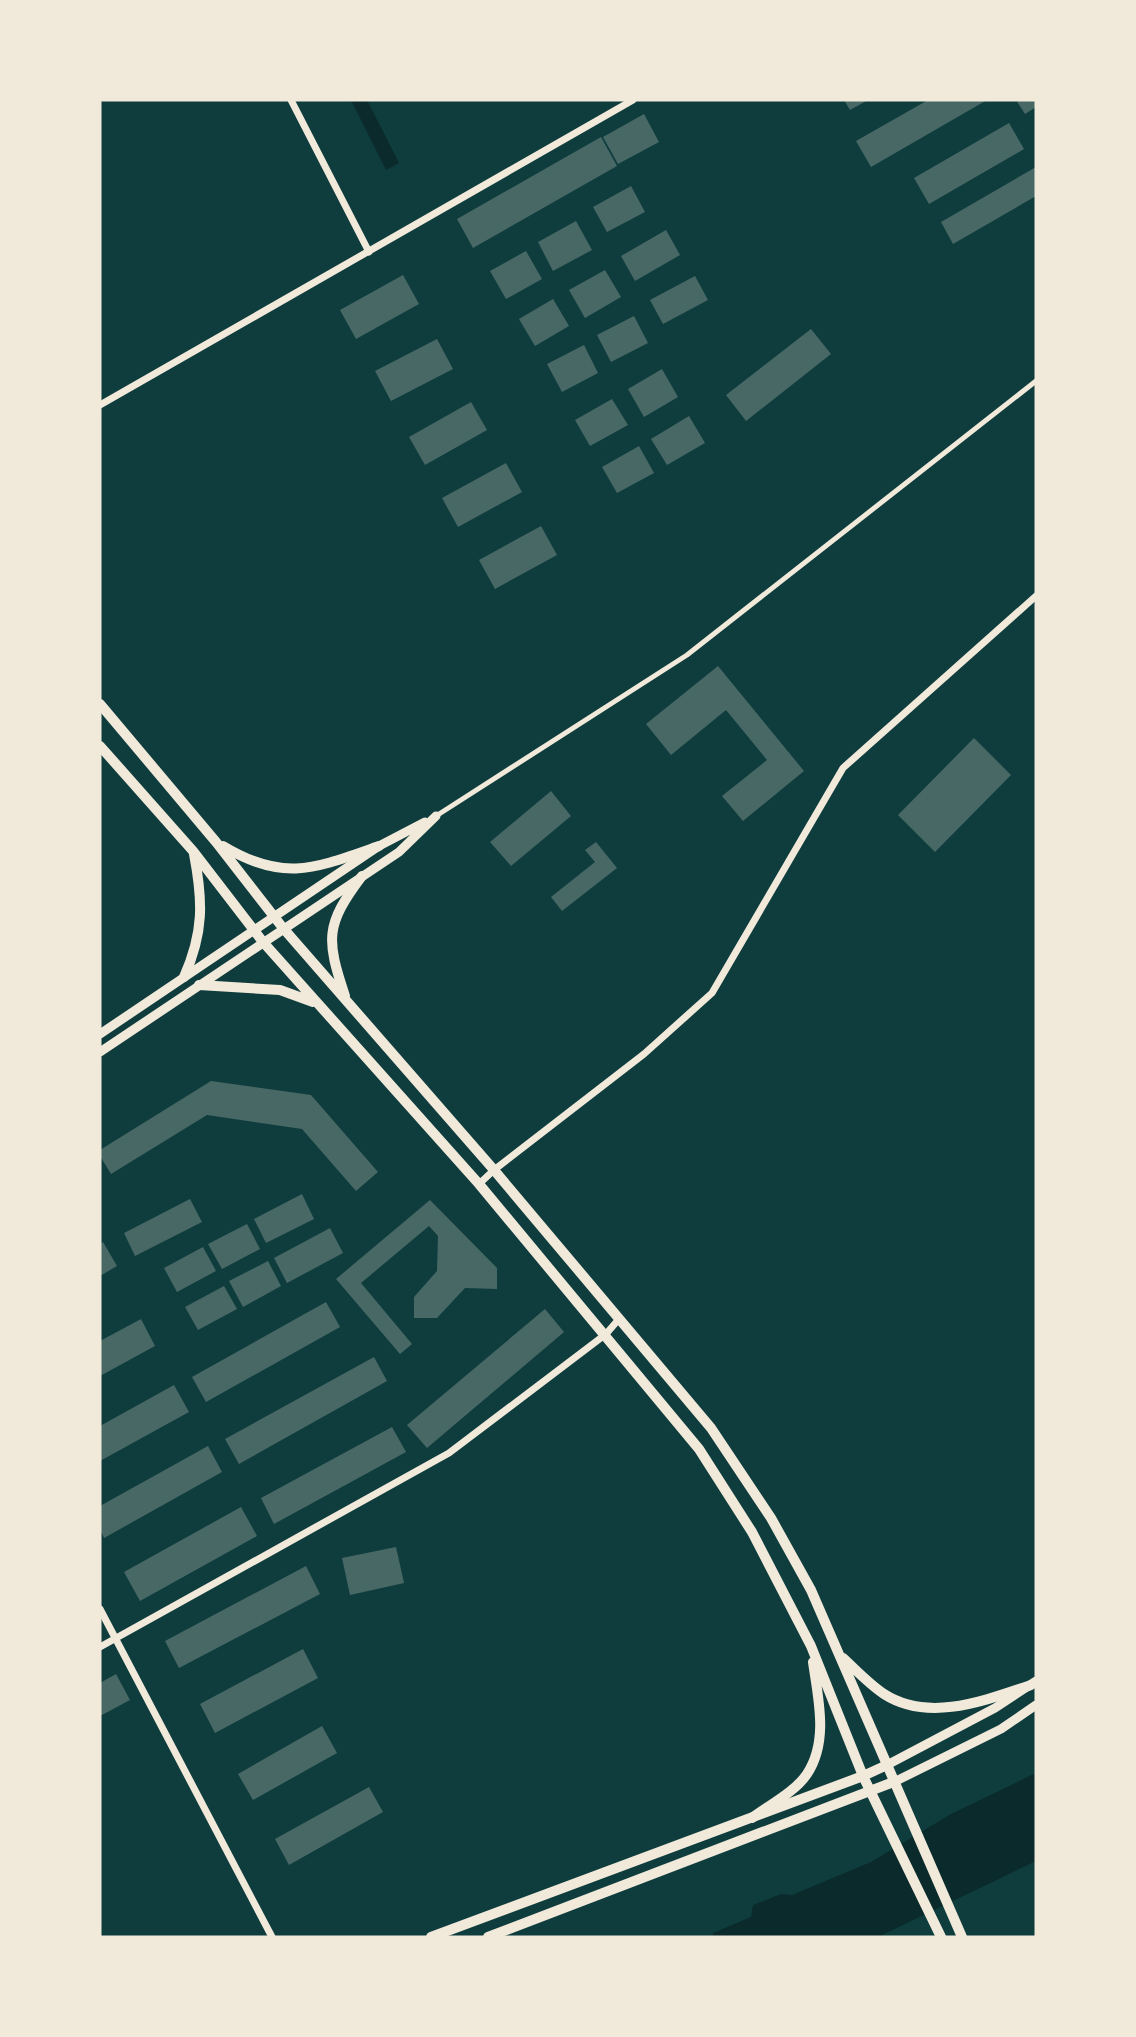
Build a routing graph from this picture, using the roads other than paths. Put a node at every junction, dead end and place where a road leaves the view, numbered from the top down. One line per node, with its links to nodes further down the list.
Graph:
1 (291, 100): 3 (street)
2 (633, 100): 3 (street)
3 (369, 252): 5 (street)
4 (1036, 381): 9 (street)
5 (100, 405)
6 (1036, 596): 24 (street)
7 (100, 704): 10 (main road)
8 (100, 746): 12 (main road)
9 (436, 816): 11 (street); 13 (street)
10 (216, 842): 11 (main road); 14 (main road)
11 (379, 846): 14 (street)
12 (193, 851): 16 (main road); 18 (main road)
13 (362, 876): 15 (street); 20 (main road)
14 (273, 916): 15 (main road); 16 (street)
15 (283, 928): 17 (street); 20 (main road)
16 (253, 930): 17 (main road); 18 (street)
17 (263, 943): 19 (street); 21 (main road)
18 (184, 977): 22 (street)
19 (199, 985): 21 (main road); 23 (street)
20 (347, 1002): 24 (main road)
21 (317, 1003): 25 (main road)
22 (100, 1034)
23 (100, 1052)
24 (494, 1170): 25 (street); 26 (main road)
25 (479, 1184): 27 (main road)
26 (619, 1319): 27 (street); 32 (main road)
27 (606, 1334): 29 (street); 30 (main road)
28 (100, 1609): 29 (street)
29 (116, 1639): 31 (street); 41 (street)
30 (811, 1646): 36 (main road); 39 (main road)
31 (100, 1647)
32 (840, 1656): 33 (main road); 35 (main road)
33 (1034, 1683): 35 (street)
34 (1036, 1705): 37 (street)
35 (887, 1765): 36 (main road); 37 (main road)
36 (863, 1776): 38 (main road); 39 (main road)
37 (896, 1782): 38 (main road); 44 (main road)
38 (873, 1793): 40 (main road); 43 (main road)
39 (752, 1818): 42 (main road)
40 (939, 1934)
41 (272, 1937)
42 (431, 1937)
43 (488, 1937)
44 (962, 1937)

